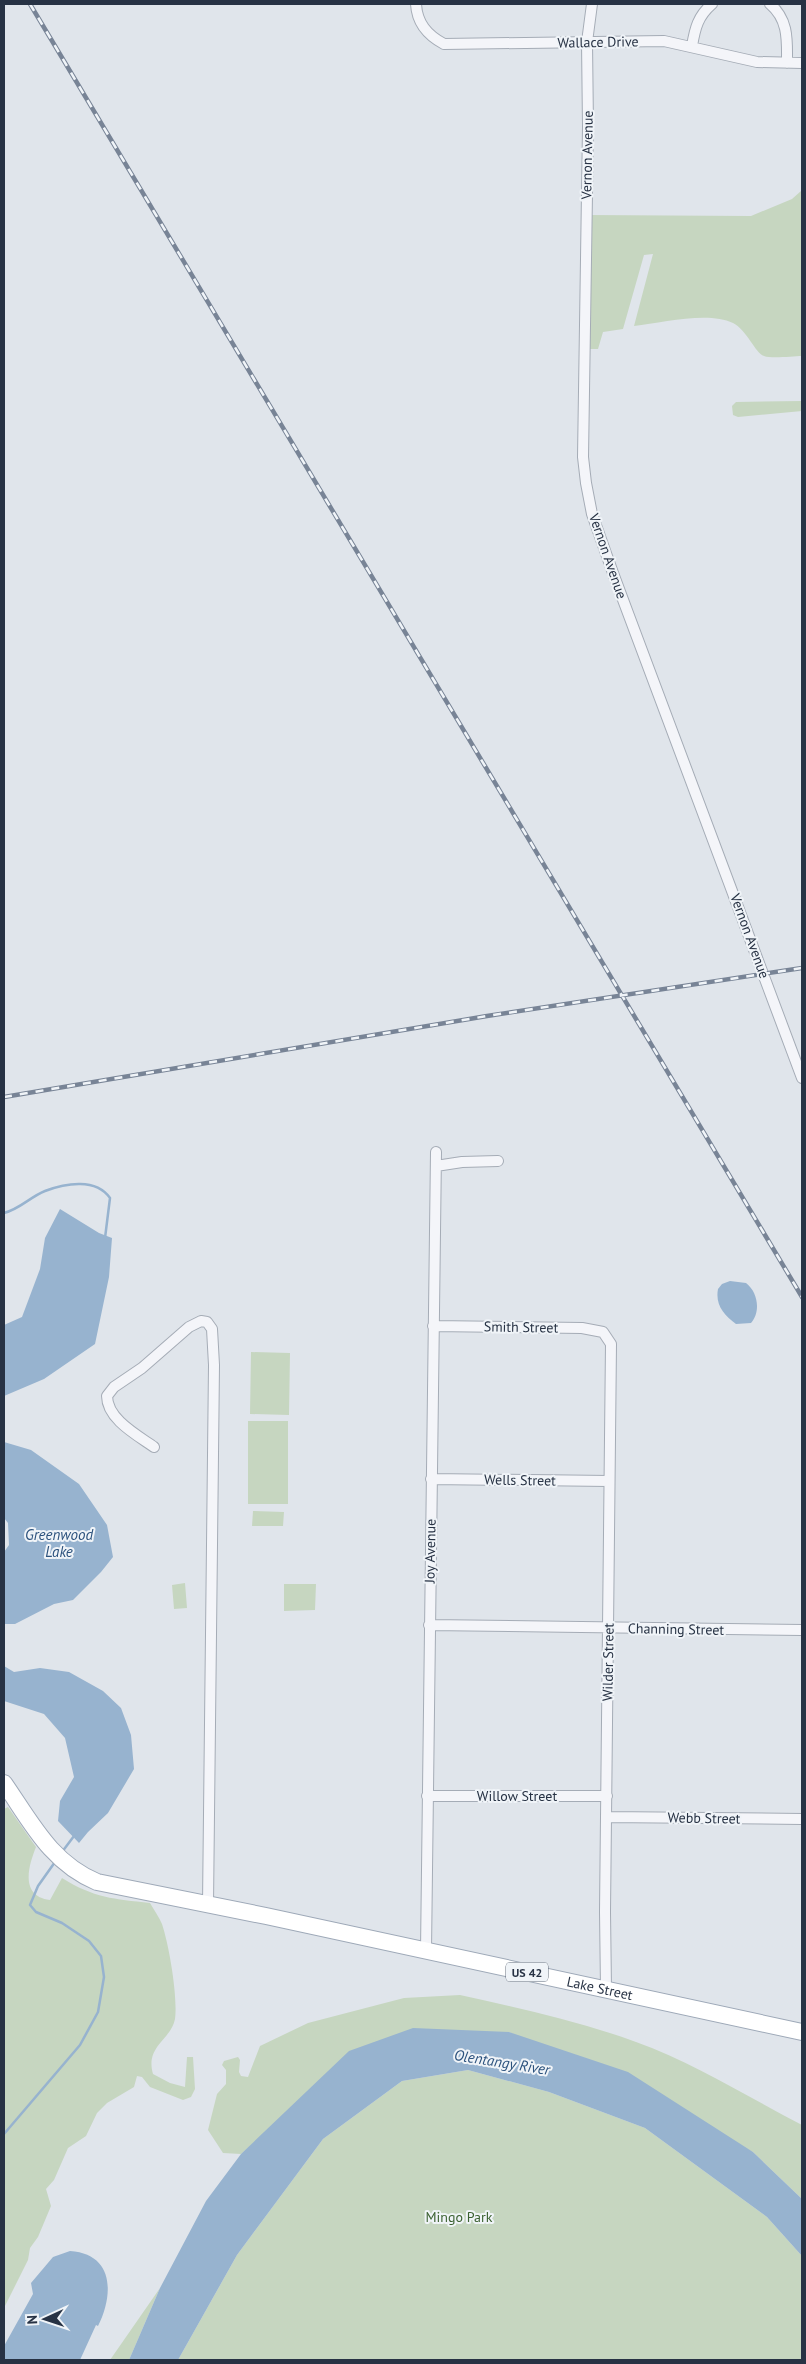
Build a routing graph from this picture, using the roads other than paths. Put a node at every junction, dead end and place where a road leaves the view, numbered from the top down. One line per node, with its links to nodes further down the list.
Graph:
1 (416, 4): 5 (street, Wallace Drive)
2 (592, 4): 5 (street, Vernon Avenue)
3 (712, 4): 6 (street)
4 (770, 4): 7 (street)
5 (588, 42): 6 (street, Wallace Drive); 9 (street, Vernon Avenue)
6 (692, 46): 7 (street, Wallace Drive)
7 (787, 63): 8 (street, Wallace Drive)
8 (802, 63)
9 (802, 1078)
10 (436, 1152): 12 (street, Joy Avenue)
11 (498, 1161): 12 (street)
12 (436, 1166): 13 (street, Joy Avenue)
13 (433, 1326): 14 (street, Smith Street); 16 (street, Joy Avenue)
14 (607, 1335): 17 (street, Wilder Street)
15 (154, 1447): 26 (street)
16 (431, 1479): 17 (street, Wells Street); 18 (street, Joy Avenue)
17 (609, 1481): 19 (street, Wilder Street)
18 (429, 1625): 19 (street, Channing Street); 22 (street, Joy Avenue)
19 (609, 1628): 20 (street, Channing Street); 23 (street, Wilder Street)
20 (802, 1630)
21 (4, 1783): 26 (main road, US 42)
22 (427, 1796): 23 (street, Willow Street); 27 (street, Joy Avenue)
23 (606, 1796): 24 (street, Wilder Street)
24 (606, 1817): 25 (street, Webb Street); 28 (street, Wilder Street)
25 (802, 1819)
26 (208, 1904): 27 (main road, Lake Street / US 42)
27 (426, 1950): 28 (main road, Lake Street / US 42)
28 (606, 1989): 29 (main road, Lake Street / US 42)
29 (802, 2032)

